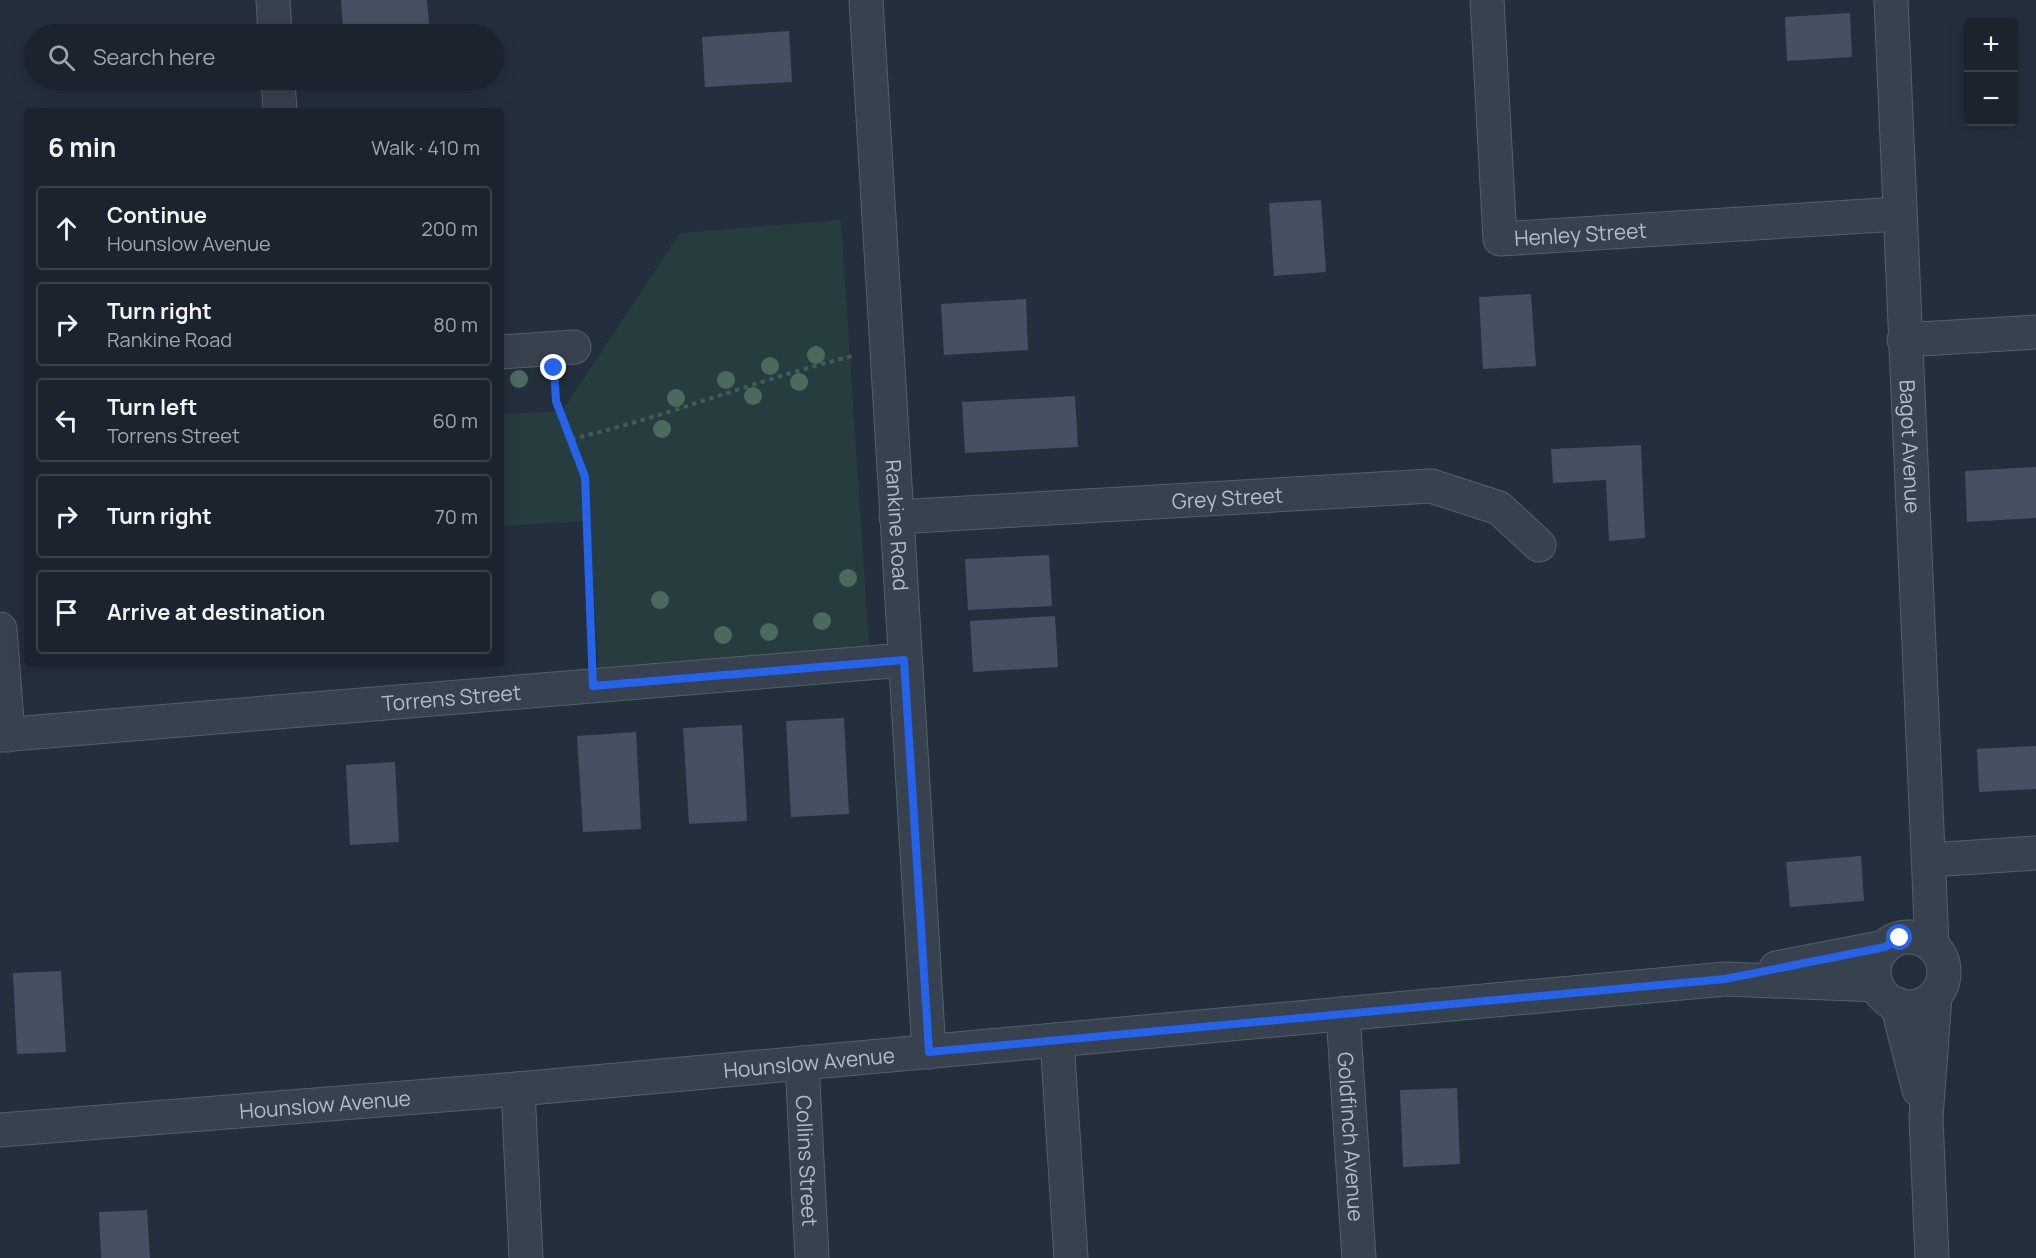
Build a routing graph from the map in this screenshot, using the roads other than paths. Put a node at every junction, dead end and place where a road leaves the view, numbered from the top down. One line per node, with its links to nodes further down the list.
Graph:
1 (273, 0): 5 (street)
2 (866, 0): 13 (street, Rankine Road)
3 (1487, 0): 8 (street, Henley Street)
4 (1891, 0): 8 (street, Bagot Avenue)
5 (274, 24)
6 (279, 90): 7 (street)
7 (280, 108)
8 (1899, 214): 10 (street, Bagot Avenue)
9 (2036, 332): 10 (street)
10 (1904, 339): 19 (street, Bagot Avenue)
11 (574, 347): 12 (street)
12 (504, 352)
13 (896, 517): 14 (street, Grey Street); 16 (street, Rankine Road)
14 (1539, 545)
15 (0, 629): 17 (street)
16 (904, 660): 17 (street, Torrens Street); 26 (street, Rankine Road)
17 (4, 735)
18 (2036, 854): 19 (street)
19 (1930, 860): 20 (street, Bagot Avenue)
20 (1910, 943): 21 (street, Hounslow Avenue); 22 (street); 23 (street)
21 (1725, 979): 22 (street, Hounslow Avenue); 24 (street, Hounslow Avenue)
22 (1887, 995): 23 (street); 29 (street)
23 (1935, 996): 29 (street)
24 (1343, 1014): 25 (street, Hounslow Avenue); 34 (street, Goldfinch Avenue)
25 (1057, 1040): 26 (street, Hounslow Avenue); 33 (street)
26 (929, 1052): 27 (street, Hounslow Avenue)
27 (802, 1064): 28 (street, Hounslow Avenue); 32 (street, Collins Street)
28 (518, 1089): 30 (street, Hounslow Avenue); 31 (street)
29 (1926, 1118): 35 (street)
30 (0, 1130)
31 (526, 1258)
32 (812, 1258)
33 (1071, 1258)
34 (1359, 1258)
35 (1932, 1258)

